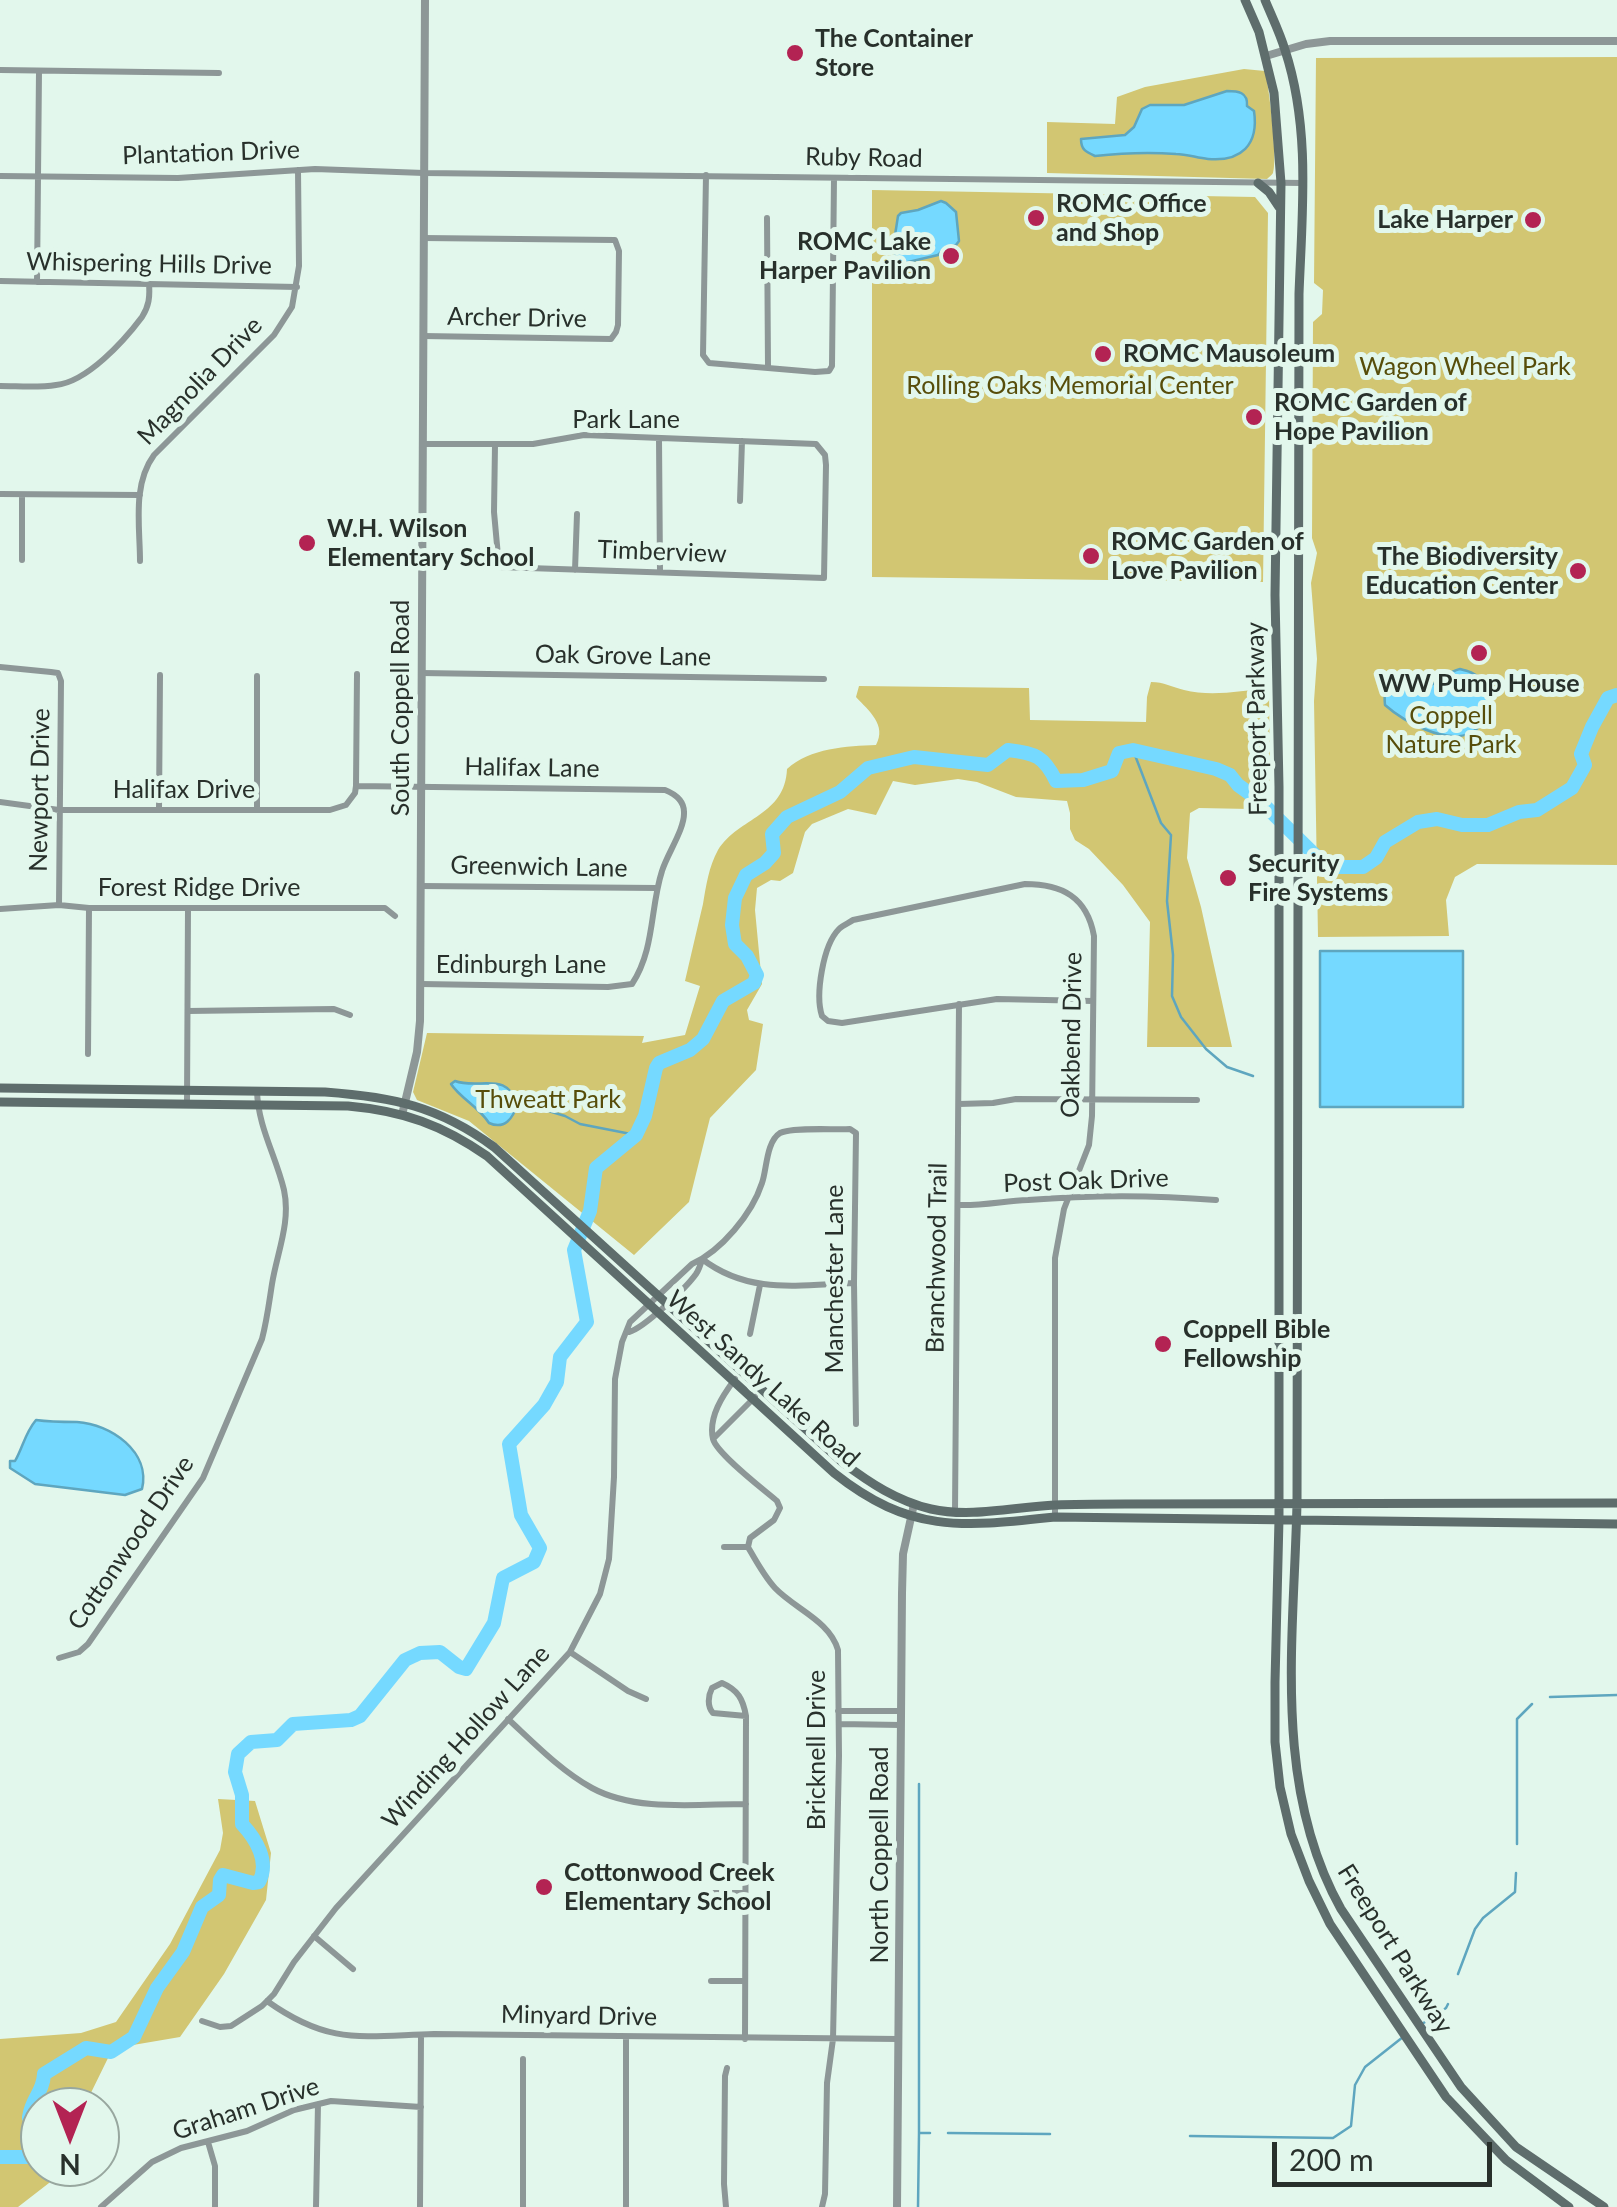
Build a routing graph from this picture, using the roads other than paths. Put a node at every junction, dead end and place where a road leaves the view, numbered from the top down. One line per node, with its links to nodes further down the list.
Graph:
1 (425, 0): 11 (street, South Coppell Road)
2 (1245, 0): 6 (main road, Freeport Parkway)
3 (1266, 0): 5 (main road, Freeport Parkway)
4 (1617, 41): 5 (street)
5 (1285, 50): 6 (street); 18 (main road, Freeport Parkway)
6 (1266, 56): 17 (main road, Freeport Parkway)
7 (0, 70): 8 (street)
8 (39, 71): 9 (street); 14 (street)
9 (219, 73)
10 (298, 170): 11 (street, Plantation Drive); 14 (street, Plantation Drive); 25 (street, Magnolia Drive)
11 (424, 173): 13 (street, Ruby Road); 21 (street, South Coppell Road)
12 (0, 176): 14 (street, Plantation Drive)
13 (706, 176): 15 (street, Ruby Road); 30 (street)
14 (38, 177): 23 (street)
15 (834, 178): 16 (street, Ruby Road); 30 (street)
16 (1258, 183): 17 (street, Ruby Road); 19 (main road)
17 (1281, 183): 18 (street, Ruby Road); 19 (main road, Freeport Parkway)
18 (1304, 183): 26 (main road, Freeport Parkway)
19 (1280, 210): 27 (main road, Freeport Parkway)
20 (767, 218): 30 (street)
21 (423, 238): 29 (street, South Coppell Road); 29 (street, Archer Drive)
22 (0, 282): 23 (street, Whispering Hills Drive)
23 (36, 282): 24 (street, Whispering Hills Drive)
24 (149, 284): 25 (street, Whispering Hills Drive); 31 (street)
25 (297, 288): 38 (street, Magnolia Drive)
26 (1299, 294): 27 (main road); 28 (main road, Freeport Parkway)
27 (1278, 302): 28 (main road); 47 (main road, Freeport Parkway)
28 (1299, 308): 46 (main road, Freeport Parkway)
29 (423, 336): 34 (street, South Coppell Road)
30 (768, 367)
31 (0, 386)
32 (659, 438): 33 (street, Park Lane); 35 (street, Park Lane); 44 (street)
33 (742, 441): 39 (street); 45 (street, Park Lane)
34 (422, 444): 35 (street, Park Lane); 49 (street, South Coppell Road)
35 (494, 445): 43 (street, Timberview)
36 (0, 494): 37 (street)
37 (22, 494): 38 (street); 41 (street)
38 (140, 494): 42 (street, Magnolia Drive)
39 (740, 501)
40 (577, 514): 43 (street)
41 (22, 560)
42 (140, 562)
43 (575, 570): 44 (street, Timberview)
44 (660, 572): 45 (street, Timberview)
45 (824, 578)
46 (1300, 592): 47 (main road); 54 (main road, Freeport Parkway)
47 (1275, 594): 53 (main road, Freeport Parkway)
48 (0, 668): 59 (street, Newport Drive)
49 (422, 673): 55 (street, Oak Grove Lane); 57 (street, South Coppell Road)
50 (356, 674): 56 (street)
51 (160, 675): 60 (street)
52 (257, 676): 61 (street)
53 (1277, 676): 54 (main road); 88 (main road, Freeport Parkway)
54 (1299, 677): 89 (main road, Freeport Parkway)
55 (824, 679)
56 (356, 786): 57 (street, Halifax Lane); 61 (street, Halifax Drive)
57 (420, 786): 62 (street, Halifax Lane); 63 (street, South Coppell Road)
58 (0, 802): 59 (street, Halifax Drive)
59 (60, 810): 60 (street, Halifax Drive); 65 (street, Newport Drive)
60 (159, 810): 61 (street, Halifax Drive)
61 (257, 810)
62 (683, 823): 64 (street, Edinburgh Lane)
63 (421, 886): 64 (street, Greenwich Lane); 70 (street, South Coppell Road)
64 (657, 888): 70 (street, Edinburgh Lane)
65 (59, 906): 66 (street, Forest Ridge Drive); 68 (street, Forest Ridge Drive)
66 (89, 908): 67 (street, Forest Ridge Drive); 75 (street)
67 (188, 908): 69 (street, Forest Ridge Drive); 73 (street)
68 (0, 909)
69 (396, 916)
70 (421, 984): 82 (street, South Coppell Road)
71 (1093, 1001): 72 (street); 72 (street, Oakbend Drive); 79 (street, Oakbend Drive)
72 (959, 1004): 84 (street, Branchwood Trail)
73 (188, 1010): 74 (street); 77 (street)
74 (350, 1015)
75 (88, 1054)
76 (0, 1088): 77 (main road, West Sandy Lake Road)
77 (187, 1090): 78 (main road, West Sandy Lake Road); 83 (street)
78 (257, 1091): 82 (main road, West Sandy Lake Road); 85 (street, Cottonwood Drive)
79 (1092, 1099): 80 (street); 84 (street); 90 (street, Oakbend Drive)
80 (1197, 1100)
81 (0, 1102): 83 (main road, West Sandy Lake Road)
82 (405, 1102): 86 (street, South Coppell Road); 98 (main road, West Sandy Lake Road)
83 (187, 1104): 85 (main road, West Sandy Lake Road)
84 (959, 1104): 92 (street, Branchwood Trail)
85 (257, 1105): 86 (main road, West Sandy Lake Road); 128 (street, Cottonwood Drive)
86 (402, 1115): 99 (main road, West Sandy Lake Road)
87 (856, 1134): 93 (street, Winding Hollow Lane); 96 (street, Manchester Lane)
88 (1279, 1144): 89 (main road); 94 (main road, Freeport Parkway)
89 (1298, 1144): 95 (main road, Freeport Parkway)
90 (1068, 1198): 91 (street, Post Oak Drive); 92 (street, Post Oak Drive); 117 (street, Oakbend Drive)
91 (1216, 1200)
92 (958, 1205): 118 (street, Branchwood Trail)
93 (702, 1259): 97 (street); 98 (street, Winding Hollow Lane); 100 (street, Winding Hollow Lane)
94 (1279, 1261): 95 (main road); 105 (main road, Freeport Parkway)
95 (1298, 1261): 106 (main road, Freeport Parkway)
96 (854, 1284): 97 (street); 110 (street, Manchester Lane)
97 (760, 1285): 103 (street)
98 (658, 1294): 99 (street, Winding Hollow Lane); 100 (main road, West Sandy Lake Road)
99 (649, 1302): 101 (main road, West Sandy Lake Road); 102 (street, Winding Hollow Lane)
100 (668, 1303): 101 (street, Winding Hollow Lane); 104 (main road, West Sandy Lake Road)
101 (658, 1311): 102 (street, Winding Hollow Lane); 107 (main road, West Sandy Lake Road)
102 (627, 1333): 127 (street, Winding Hollow Lane)
103 (750, 1334)
104 (742, 1372): 107 (street); 108 (main road, West Sandy Lake Road)
105 (1279, 1373): 106 (main road); 112 (main road, Freeport Parkway)
106 (1297, 1373): 113 (main road, Freeport Parkway)
107 (733, 1381): 109 (main road, West Sandy Lake Road); 111 (street)
108 (762, 1390): 109 (street); 116 (main road, West Sandy Lake Road)
109 (754, 1398): 111 (street); 119 (main road, West Sandy Lake Road)
110 (856, 1424)
111 (713, 1438): 125 (street)
112 (1279, 1503): 113 (main road, West Sandy Lake Road); 117 (main road, West Sandy Lake Road); 121 (main road, Freeport Parkway)
113 (1297, 1503): 114 (main road, West Sandy Lake Road); 122 (main road, Freeport Parkway)
114 (1500, 1503): 115 (main road, West Sandy Lake Road); 123 (main road)
115 (1617, 1503)
116 (914, 1504): 118 (main road, West Sandy Lake Road); 119 (street, North Coppell Road)
117 (1054, 1505): 118 (main road, West Sandy Lake Road); 120 (street, Oakbend Drive)
118 (954, 1512)
119 (911, 1517): 120 (main road, West Sandy Lake Road); 133 (street, North Coppell Road)
120 (1055, 1518): 121 (main road, West Sandy Lake Road)
121 (1279, 1519): 122 (main road, West Sandy Lake Road); 129 (main road, Freeport Parkway)
122 (1296, 1520): 123 (main road, West Sandy Lake Road); 130 (main road, Freeport Parkway)
123 (1504, 1523): 124 (main road, West Sandy Lake Road)
124 (1617, 1524)
125 (748, 1547): 126 (street); 132 (street, Bricknell Drive)
126 (724, 1548)
127 (570, 1652): 131 (street); 135 (street, Winding Hollow Lane)
128 (60, 1658)
129 (1275, 1682): 130 (main road); 166 (main road, Freeport Parkway)
130 (1292, 1682): 167 (main road, Freeport Parkway)
131 (646, 1699)
132 (838, 1711): 133 (street); 136 (street, Bricknell Drive)
133 (901, 1711): 137 (street, North Coppell Road)
134 (746, 1716): 134 (street); 138 (street)
135 (508, 1719): 138 (street); 141 (street, Winding Hollow Lane)
136 (839, 1724): 137 (street); 150 (street, Bricknell Drive)
137 (901, 1725): 151 (street, North Coppell Road)
138 (746, 1804): 140 (street)
139 (710, 1893): 140 (street)
140 (744, 1893): 144 (street)
141 (314, 1936): 142 (street); 145 (street, Winding Hollow Lane)
142 (353, 1969)
143 (711, 1981): 144 (street)
144 (744, 1981): 149 (street)
145 (267, 2000): 146 (street, Winding Hollow Lane); 147 (street, Minyard Drive)
146 (202, 2021)
147 (421, 2035): 148 (street, Minyard Drive); 155 (street)
148 (626, 2037): 149 (street, Minyard Drive); 162 (street)
149 (744, 2039): 150 (street, Minyard Drive)
150 (833, 2039): 151 (street, Minyard Drive); 164 (street, Bricknell Drive)
151 (898, 2039): 165 (street, North Coppell Road)
152 (523, 2059): 161 (street)
153 (727, 2068): 163 (street)
154 (318, 2104): 155 (street, Graham Drive); 156 (street, Graham Drive); 159 (street)
155 (421, 2107): 160 (street)
156 (208, 2142): 157 (street, Graham Drive); 158 (street)
157 (101, 2207)
158 (215, 2207)
159 (316, 2207)
160 (420, 2207)
161 (524, 2207)
162 (626, 2207)
163 (726, 2207)
164 (822, 2207)
165 (897, 2207)
166 (1569, 2207)
167 (1604, 2207)

